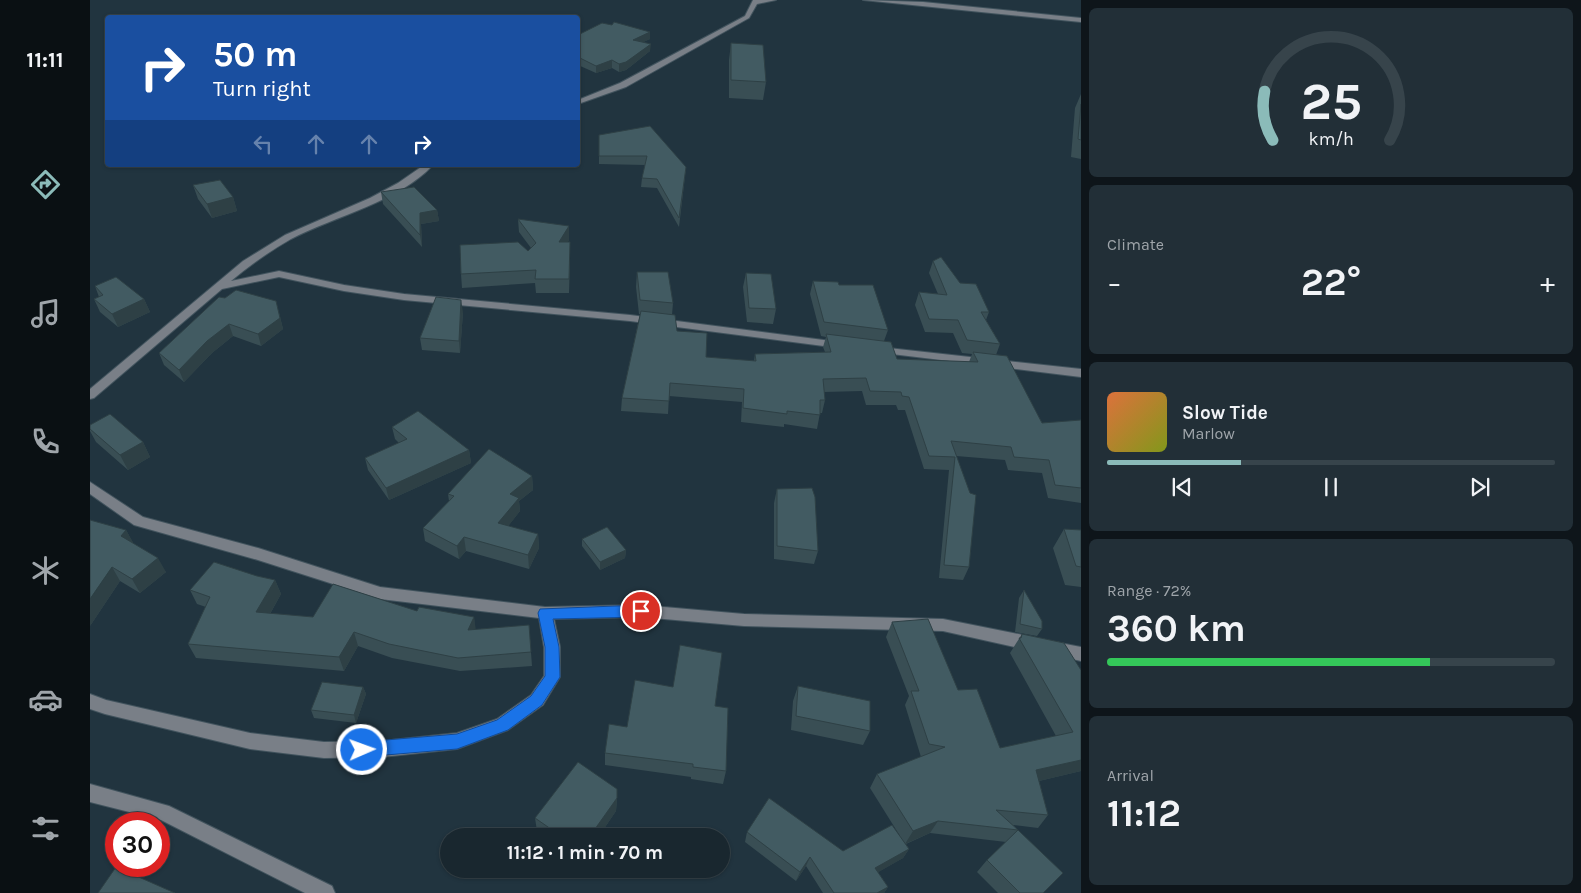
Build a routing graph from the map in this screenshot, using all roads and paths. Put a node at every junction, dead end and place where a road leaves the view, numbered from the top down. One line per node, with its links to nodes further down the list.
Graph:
1 (773, 0): 3 (street)
2 (866, 0): 4 (street)
3 (755, 1): 5 (street)
4 (1081, 20)
5 (580, 101)
6 (426, 167): 7 (street)
7 (220, 286): 8 (street); 11 (street)
8 (852, 346)
9 (871, 349): 10 (street)
10 (1081, 373)
11 (90, 394)
12 (90, 487): 13 (street)
13 (545, 613): 14 (street); 15 (street)
14 (1081, 654)
15 (90, 701)
16 (90, 793): 17 (street)
17 (325, 893)

